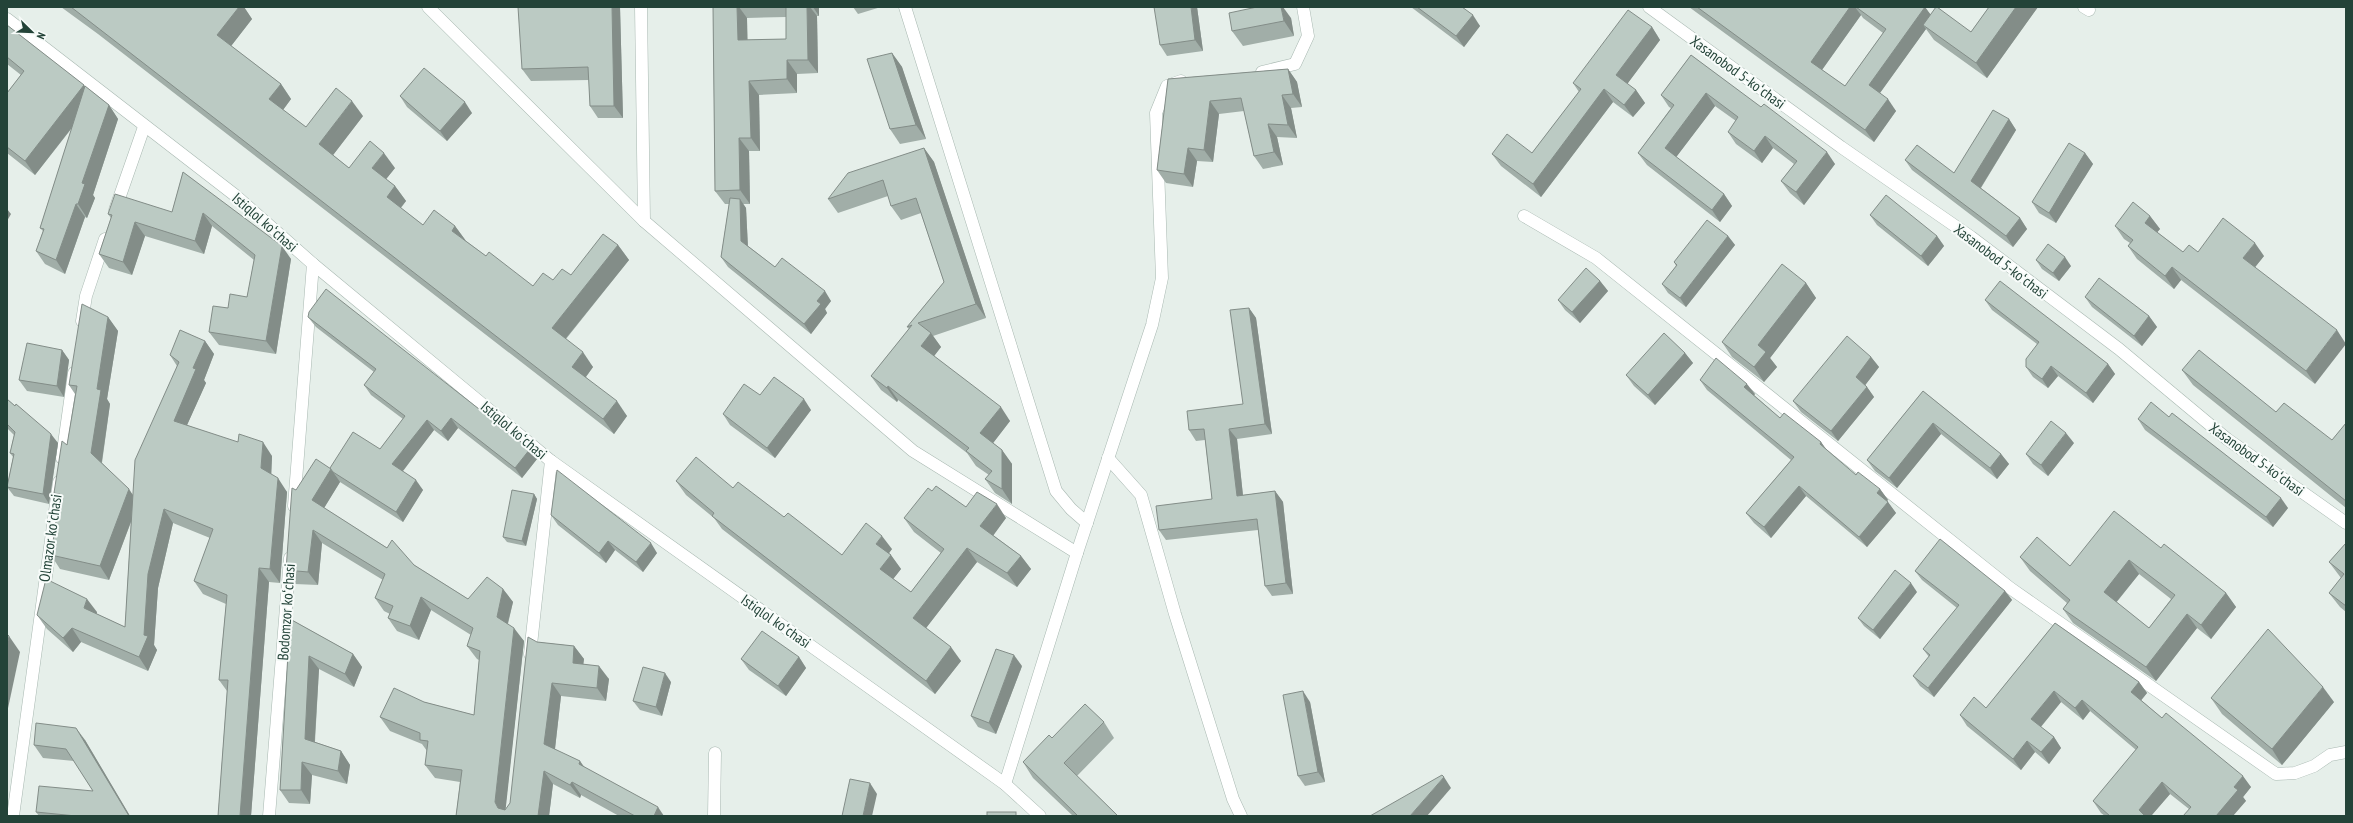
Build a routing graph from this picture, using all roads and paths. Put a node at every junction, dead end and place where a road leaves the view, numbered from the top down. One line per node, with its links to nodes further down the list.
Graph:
1 (428, 7): 11 (street)
2 (641, 7): 11 (street)
3 (905, 7): 18 (street)
4 (1303, 7): 7 (street)
5 (1649, 7): 19 (street, Xasanobod 5-koʻchasi)
6 (7, 19): 9 (street, Istiqlol koʻchasi)
7 (1248, 73)
8 (1193, 77): 15 (street)
9 (144, 126): 12 (street, Istiqlol koʻchasi); 13 (street)
10 (1524, 216): 23 (street)
11 (644, 221): 21 (street)
12 (313, 264): 16 (street, Istiqlol koʻchasi); 17 (street)
13 (80, 335)
14 (77, 358): 26 (street, Olmazor koʻchasi)
15 (1108, 458): 18 (street); 30 (street)
16 (551, 461): 22 (street); 25 (street, Istiqlol koʻchasi)
17 (293, 516)
18 (1087, 523): 21 (street)
19 (2346, 523)
20 (290, 548): 27 (street, Bodomzor koʻchasi)
21 (1077, 553): 25 (street)
22 (528, 666)
23 (2346, 752)
24 (715, 753): 28 (street)
25 (1005, 784): 29 (street, Istiqlol koʻchasi)
26 (13, 816)
27 (270, 816)
28 (714, 816)
29 (1040, 816)
30 (1241, 816)

